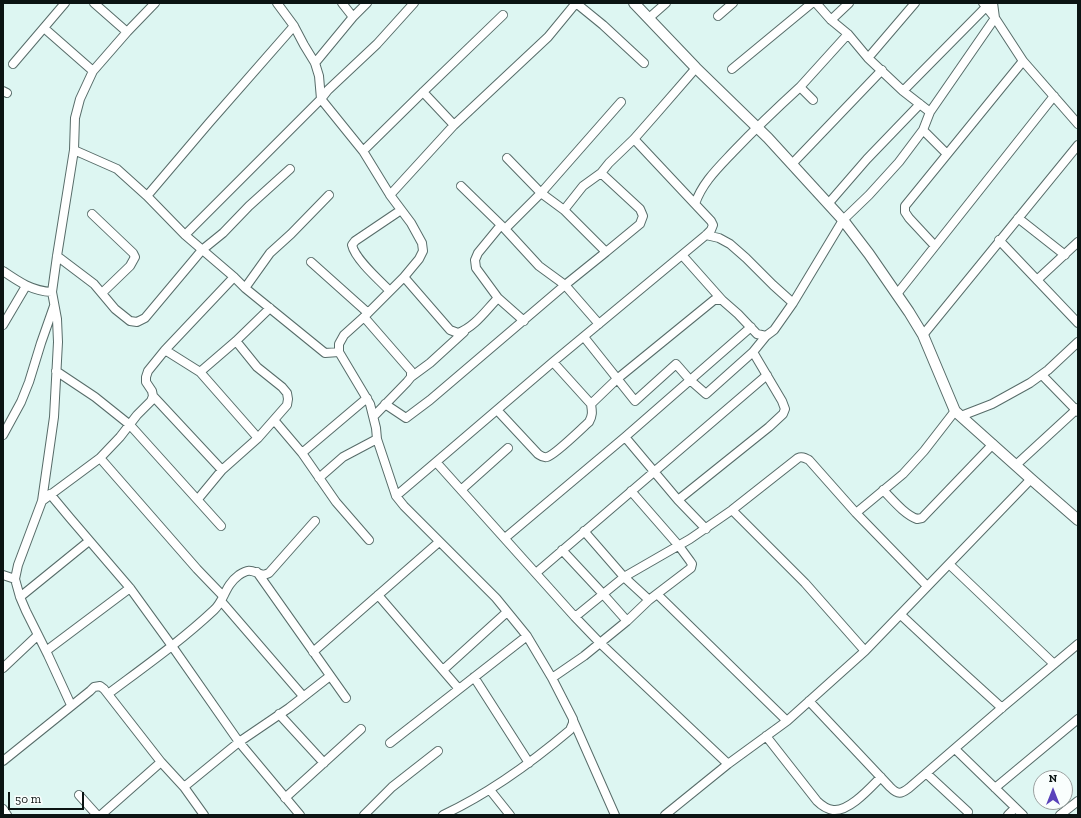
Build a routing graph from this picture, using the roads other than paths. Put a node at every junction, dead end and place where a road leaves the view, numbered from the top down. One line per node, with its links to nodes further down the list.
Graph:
1 (64, 3): 24 (street)
2 (94, 3): 25 (street)
3 (155, 3): 25 (street)
4 (277, 3): 23 (street)
5 (342, 3): 19 (street)
6 (367, 3): 19 (street)
7 (414, 3): 40 (street)
8 (576, 3): 30 (street); 46 (street)
9 (634, 3): 20 (street)
10 (666, 3): 20 (street)
11 (733, 3): 18 (street)
12 (812, 3): 33 (street)
13 (816, 3): 22 (street)
14 (849, 3): 22 (street)
15 (916, 3): 27 (street)
16 (987, 4): 21 (street); 37 (street)
17 (503, 15): 38 (street)
18 (718, 16)
19 (353, 17): 29 (street)
20 (649, 18): 32 (street)
21 (995, 18): 28 (street); 44 (street)
22 (831, 20): 26 (street)
23 (294, 26): 29 (street); 62 (street)
24 (44, 28): 31 (street); 35 (street)
25 (127, 32): 35 (street)
26 (848, 34): 27 (street); 36 (street)
27 (868, 58): 34 (street)
28 (1023, 61): 39 (street); 53 (street)
29 (315, 63): 40 (street)
30 (644, 63)
31 (13, 64)
32 (696, 68): 47 (street); 49 (street)
33 (732, 69)
34 (882, 70): 37 (street); 55 (street)
35 (93, 71): 51 (street)
36 (800, 87): 41 (street); 47 (street)
37 (903, 91): 43 (street)
38 (422, 92): 46 (street); 52 (street)
39 (1054, 96): 45 (street); 75 (street)
40 (321, 99): 52 (street); 71 (street)
41 (813, 100)
42 (621, 102): 59 (street)
43 (920, 104): 44 (street); 64 (street)
44 (930, 112): 48 (street)
45 (1078, 124)
46 (454, 125): 61 (street)
47 (757, 127): 55 (street); 63 (street)
48 (923, 130): 53 (street); 69 (street)
49 (634, 138): 57 (street); 63 (street)
50 (1078, 145): 68 (street)
51 (74, 150): 62 (street); 80 (street)
52 (363, 151): 61 (street)
53 (947, 154): 75 (street)
54 (507, 158): 59 (street)
55 (792, 164): 64 (street)
56 (290, 169): 76 (street)
57 (601, 173): 66 (street); 77 (street)
58 (461, 186): 70 (street)
59 (541, 192): 66 (street); 70 (street)
60 (330, 195): 88 (street)
61 (390, 195): 65 (street)
62 (147, 196): 71 (street)
63 (695, 204): 72 (street)
64 (828, 204): 69 (street)
65 (401, 210): 83 (street); 89 (street)
66 (564, 210): 77 (street)
67 (92, 214): 91 (street)
68 (1018, 218): 73 (street); 79 (street)
69 (843, 220): 92 (street); 95 (street)
70 (503, 227): 86 (street); 93 (street)
71 (185, 235): 76 (street)
72 (706, 235): 78 (street); 95 (street)
73 (999, 240): 85 (street); 105 (street)
74 (1078, 242): 79 (street)
75 (935, 246): 92 (street)
76 (202, 250): 84 (street); 91 (street)
77 (606, 252): 86 (street)
78 (682, 255): 94 (street); 101 (street)
79 (1065, 255): 85 (street)
80 (57, 256): 90 (street); 91 (street)
81 (311, 262): 98 (street)
82 (3, 271): 87 (street)
83 (404, 277): 89 (street); 104 (street)
84 (234, 278): 88 (street); 110 (street)
85 (1037, 280): 100 (street)
86 (565, 285): 99 (street); 101 (street)
87 (26, 286): 90 (street); 102 (street)
88 (245, 288): 97 (street)
89 (390, 291): 98 (street)
90 (52, 292): 96 (street)
91 (102, 293)
92 (897, 294): 105 (street)
93 (498, 298): 99 (street); 104 (street)
94 (722, 300): 103 (street); 119 (street)
95 (793, 303): 106 (street)
96 (54, 305): 114 (street); 131 (street)
97 (270, 308): 108 (street); 111 (street)
98 (366, 315): 111 (street); 118 (street)
99 (524, 321): 123 (street)
100 (1078, 323)
101 (599, 324): 107 (street)
102 (3, 326)
103 (751, 327): 106 (street); 120 (street)
104 (465, 330): 118 (street)
105 (923, 335): 127 (street)
106 (766, 336): 112 (street)
107 (584, 337): 113 (street); 119 (street)
108 (236, 341): 115 (street); 129 (street)
109 (1078, 342): 117 (street)
110 (164, 350): 115 (street); 121 (street)
111 (339, 352): 122 (street)
112 (753, 352): 116 (street); 120 (street)
113 (553, 362): 124 (street); 125 (street)
114 (56, 371): 130 (street); 152 (street)
115 (200, 372): 133 (street)
116 (767, 375): 142 (street); 151 (street)
117 (1042, 375): 126 (street); 127 (street)
118 (411, 377): 123 (street)
119 (617, 379): 120 (street); 124 (street)
120 (690, 380): 132 (street)
121 (153, 396): 130 (street); 141 (street)
122 (367, 398): 128 (street); 137 (street)
123 (385, 404): 128 (street)
124 (591, 404): 125 (street)
125 (497, 410): 139 (street)
126 (1077, 410): 140 (street)
127 (958, 413): 135 (street); 146 (street)
128 (374, 416): 134 (street)
129 (274, 420): 133 (street); 137 (street)
130 (130, 424): 138 (street); 150 (street)
131 (3, 435)
132 (625, 437): 142 (street); 160 (street)
133 (258, 438): 141 (street)
134 (377, 439): 143 (street); 149 (street)
135 (993, 444): 140 (street); 146 (street)
136 (508, 448): 145 (street)
137 (302, 453): 143 (street)
138 (100, 458): 148 (street); 178 (street)
139 (436, 462): 145 (street); 149 (street)
140 (1016, 465): 144 (street)
141 (222, 470): 150 (street)
142 (654, 471): 147 (street); 151 (street)
143 (318, 478): 161 (street)
144 (1031, 479): 155 (street); 166 (street)
145 (461, 490): 160 (street)
146 (883, 490): 154 (street)
147 (631, 491): 159 (street); 164 (street)
148 (50, 494): 152 (street); 162 (street)
149 (396, 496): 163 (street)
150 (198, 499): 157 (street)
151 (678, 500): 158 (street)
152 (42, 501): 171 (street)
153 (732, 510): 154 (street); 158 (street); 190 (street)
154 (856, 513): 172 (street)
155 (1078, 520)
156 (315, 521): 167 (street)
157 (221, 526)
158 (706, 529): 164 (street)
159 (584, 531): 165 (street); 170 (street)
160 (505, 538): 168 (street)
161 (369, 540)
162 (89, 541): 173 (street); 177 (street)
163 (439, 542): 176 (street); 180 (street)
164 (678, 546): 170 (street); 175 (street)
165 (562, 550): 168 (street); 174 (street)
166 (949, 564): 172 (street); 192 (street)
167 (257, 572): 178 (street); 191 (street)
168 (536, 573): 182 (street)
169 (3, 575): 171 (street)
170 (624, 577): 174 (street); 179 (street)
171 (15, 579): 177 (street)
172 (928, 586): 181 (street)
173 (130, 588): 188 (street); 189 (street)
174 (603, 594): 182 (street); 183 (street)
175 (657, 594): 179 (street); 208 (street)
176 (378, 595): 191 (street); 194 (street)
177 (20, 597): 184 (street)
178 (222, 599): 188 (street); 200 (street)
179 (649, 600): 183 (street)
180 (507, 612): 185 (street); 194 (street)
181 (901, 615): 190 (street); 204 (street)
182 (575, 617): 186 (street)
183 (627, 621): 186 (street)
184 (38, 635): 189 (street); 193 (street)
185 (527, 636): 196 (street); 197 (street)
186 (600, 643): 197 (street); 219 (street)
187 (1078, 644): 192 (street)
188 (172, 646): 199 (street); 211 (street)
189 (46, 651): 203 (street)
190 (865, 651): 202 (street)
191 (313, 652): 195 (street)
192 (1054, 664): 204 (street)
193 (3, 668)
194 (443, 670): 198 (street)
195 (330, 676): 200 (street); 201 (street)
196 (474, 678): 198 (street); 218 (street)
197 (552, 678): 206 (street)
198 (459, 689): 212 (street)
199 (108, 694): 203 (street); 216 (street)
200 (303, 696): 205 (street)
201 (346, 698)
202 (809, 702): 208 (street); 221 (street)
203 (71, 705): 215 (street)
204 (1002, 708): 213 (street)
205 (279, 714): 211 (street); 217 (street)
206 (573, 719): 218 (street); 240 (street)
207 (1078, 719): 223 (street)
208 (787, 721): 210 (street)
209 (361, 730): 217 (street)
210 (766, 736): 219 (street); 221 (street)
211 (239, 742): 222 (street); 226 (street)
212 (390, 743)
213 (955, 749): 220 (street); 223 (street)
214 (438, 751): 237 (street)
215 (3, 761)
216 (161, 762): 222 (street); 234 (street)
217 (324, 763): 226 (street)
218 (529, 763): 224 (street)
219 (728, 764): 241 (street)
220 (927, 774): 221 (street); 231 (street)
221 (881, 777)
222 (184, 787): 235 (street)
223 (995, 788): 228 (street)
224 (490, 790): 230 (street); 239 (street)
225 (79, 795): 233 (street)
226 (285, 798): 236 (street)
227 (1078, 800): 244 (street)
228 (1015, 808): 242 (street); 243 (street)
229 (3, 809): 232 (street)
230 (461, 812): 238 (street)
231 (968, 812)
232 (7, 815)
233 (97, 815)
234 (101, 815)
235 (204, 815)
236 (300, 815)
237 (364, 815)
238 (443, 815)
239 (510, 815)
240 (615, 815)
241 (665, 815)
242 (1008, 815)
243 (1023, 815)
244 (1060, 815)

